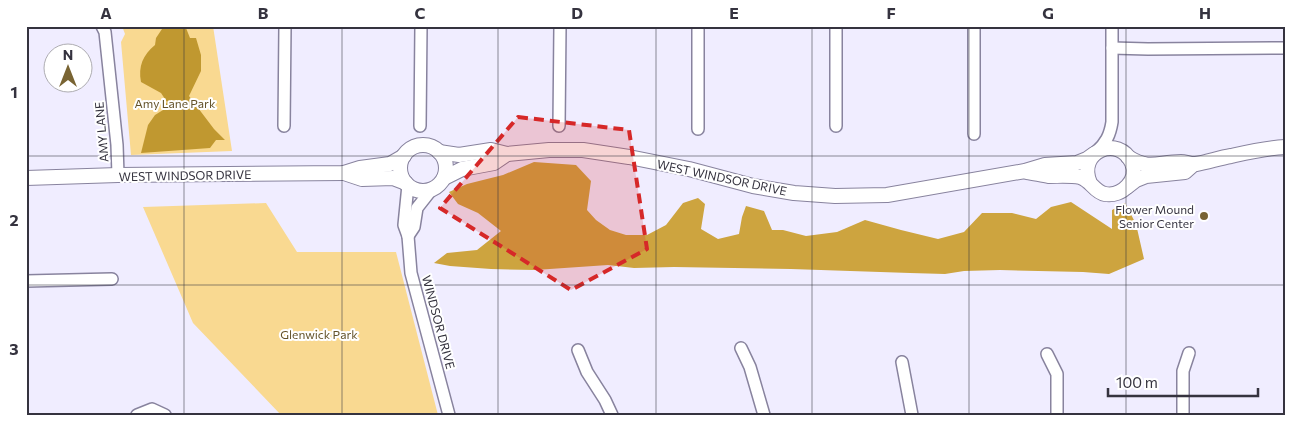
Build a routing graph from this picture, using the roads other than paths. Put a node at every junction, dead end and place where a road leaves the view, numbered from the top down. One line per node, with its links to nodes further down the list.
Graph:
1 (102, 26): 27 (street, AMY LANE)
2 (285, 26): 12 (street)
3 (421, 26): 13 (street)
4 (560, 26): 14 (street)
5 (698, 26): 16 (street)
6 (836, 26): 15 (street)
7 (974, 26): 17 (street)
8 (1112, 26): 9 (street)
9 (1112, 48): 10 (street); 11 (street)
10 (1285, 48)
11 (1112, 122): 21 (street); 23 (street)
12 (284, 126)
13 (420, 126)
14 (560, 126)
15 (836, 126)
16 (698, 129)
17 (974, 134)
18 (1285, 147): 24 (street, WEST WINDSOR DRIVE)
19 (439, 152): 20 (street, WEST WINDSOR DRIVE); 22 (street, WEST WINDSOR DRIVE); 29 (street)
20 (507, 154): 25 (street, WEST WINDSOR DRIVE); 29 (street, WEST WINDSOR DRIVE)
21 (1095, 154): 23 (street, WEST WINDSOR DRIVE); 25 (street, WEST WINDSOR DRIVE); 30 (street)
22 (404, 156): 26 (street, WEST WINDSOR DRIVE); 31 (street)
23 (1127, 156): 24 (street, WEST WINDSOR DRIVE); 32 (street)
24 (1194, 164): 32 (street, WEST WINDSOR DRIVE)
25 (1025, 172): 30 (street, WEST WINDSOR DRIVE)
26 (344, 173): 27 (street, WEST WINDSOR DRIVE); 31 (street, WEST WINDSOR DRIVE)
27 (118, 176): 28 (street, WEST WINDSOR DRIVE)
28 (26, 178)
29 (444, 178): 33 (street, WEST WINDSOR DRIVE)
30 (1090, 183): 32 (street, WEST WINDSOR DRIVE)
31 (407, 184): 33 (street, WEST WINDSOR DRIVE); 34 (street, WINDSOR DRIVE)
32 (1127, 187)
33 (432, 189): 34 (street, WINDSOR DRIVE)
34 (408, 236): 44 (street, WINDSOR DRIVE)
35 (112, 279): 36 (street)
36 (26, 280)
37 (741, 348): 46 (street)
38 (578, 350): 45 (street)
39 (1189, 353): 49 (street)
40 (1047, 354): 48 (street)
41 (902, 362): 47 (street)
42 (137, 415): 43 (street)
43 (164, 415)
44 (449, 415)
45 (612, 415)
46 (764, 415)
47 (912, 415)
48 (1057, 415)
49 (1183, 415)

